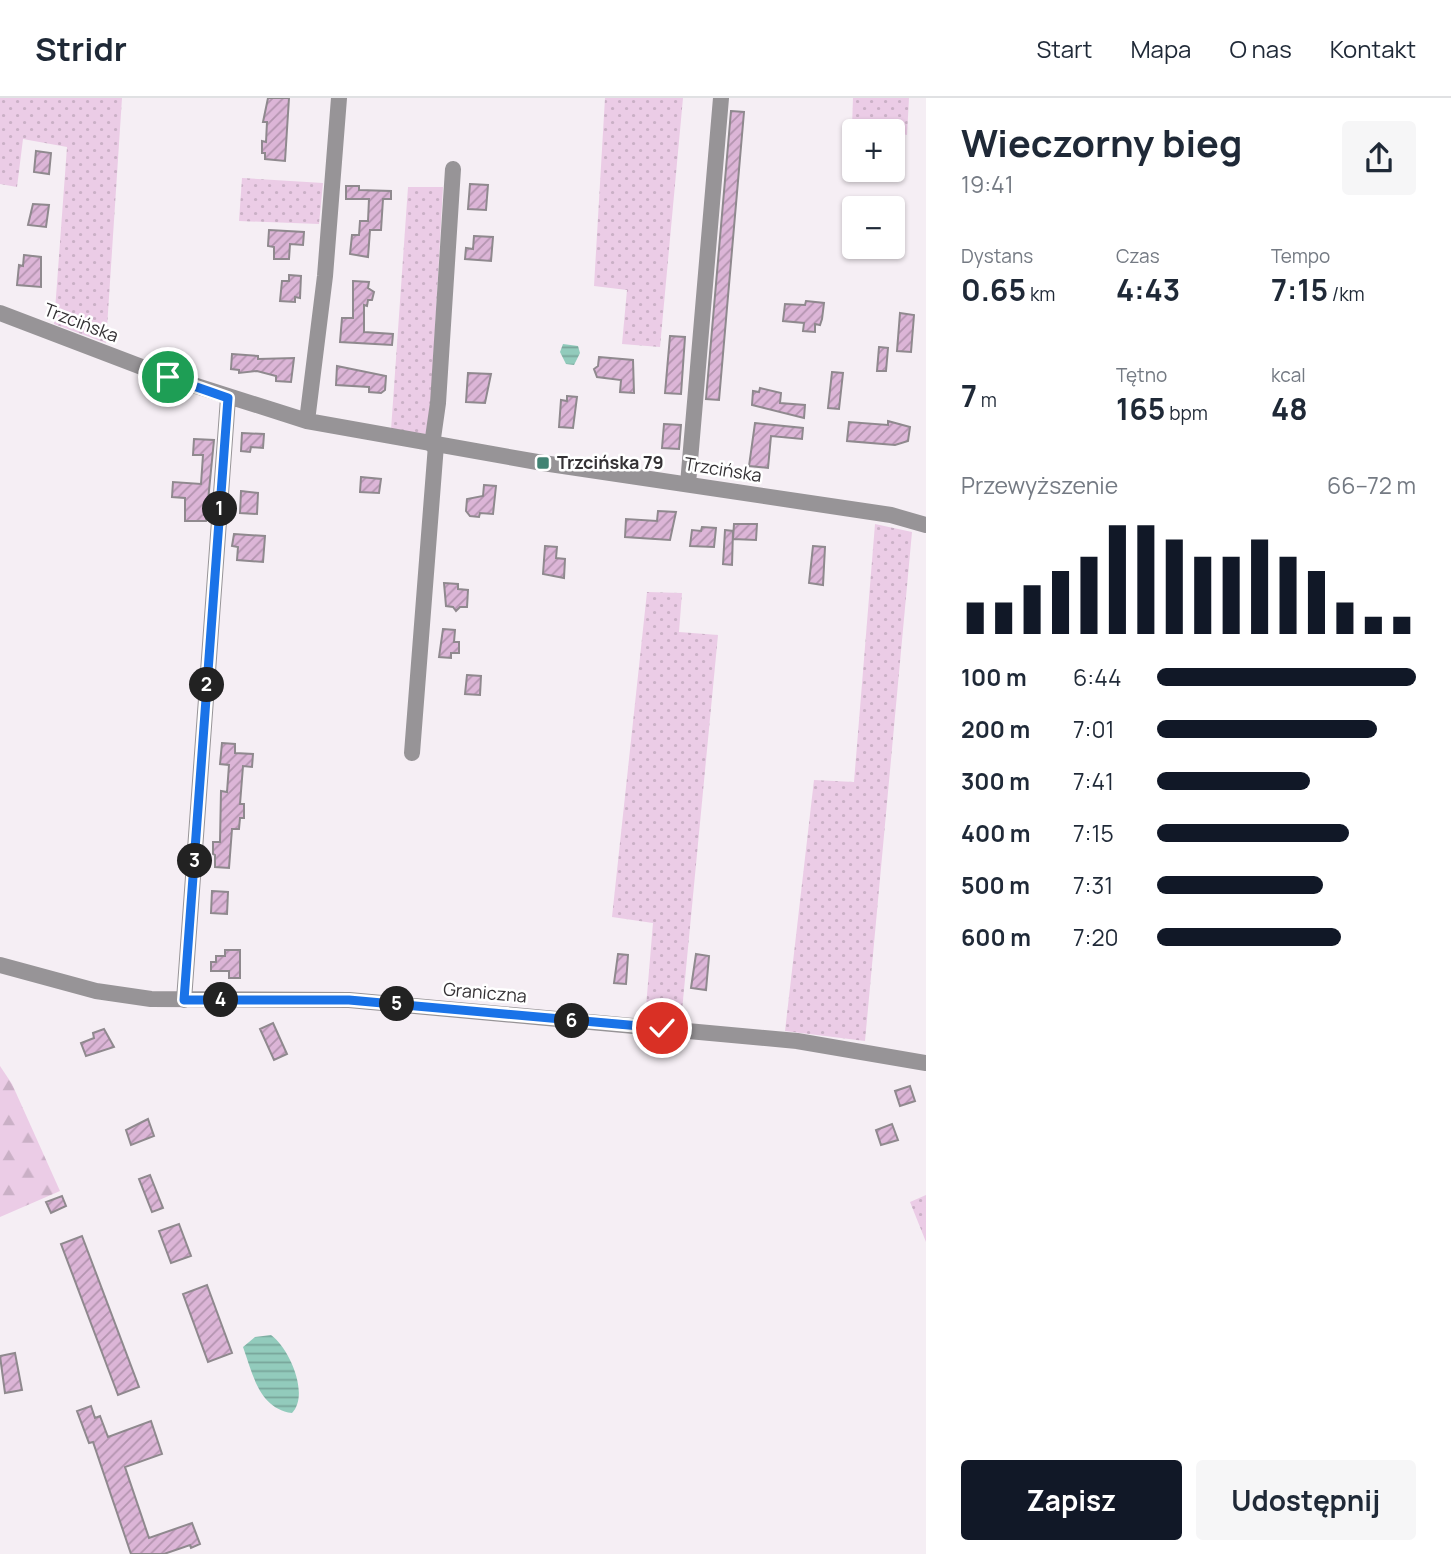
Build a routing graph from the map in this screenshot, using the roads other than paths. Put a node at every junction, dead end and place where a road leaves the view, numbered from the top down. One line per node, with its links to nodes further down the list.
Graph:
1 (339, 98): 6 (street)
2 (721, 98): 8 (street)
3 (453, 169): 7 (street)
4 (0, 313): 5 (street, Trzcińska)
5 (228, 398): 6 (street, Trzcińska); 12 (street)
6 (307, 421): 7 (street, Trzcińska)
7 (434, 445): 8 (street, Trzcińska); 10 (street)
8 (688, 484): 9 (street, Trzcińska)
9 (926, 525)
10 (412, 753)
11 (0, 965): 12 (street, Graniczna)
12 (184, 1000): 13 (street, Graniczna)
13 (926, 1063)

